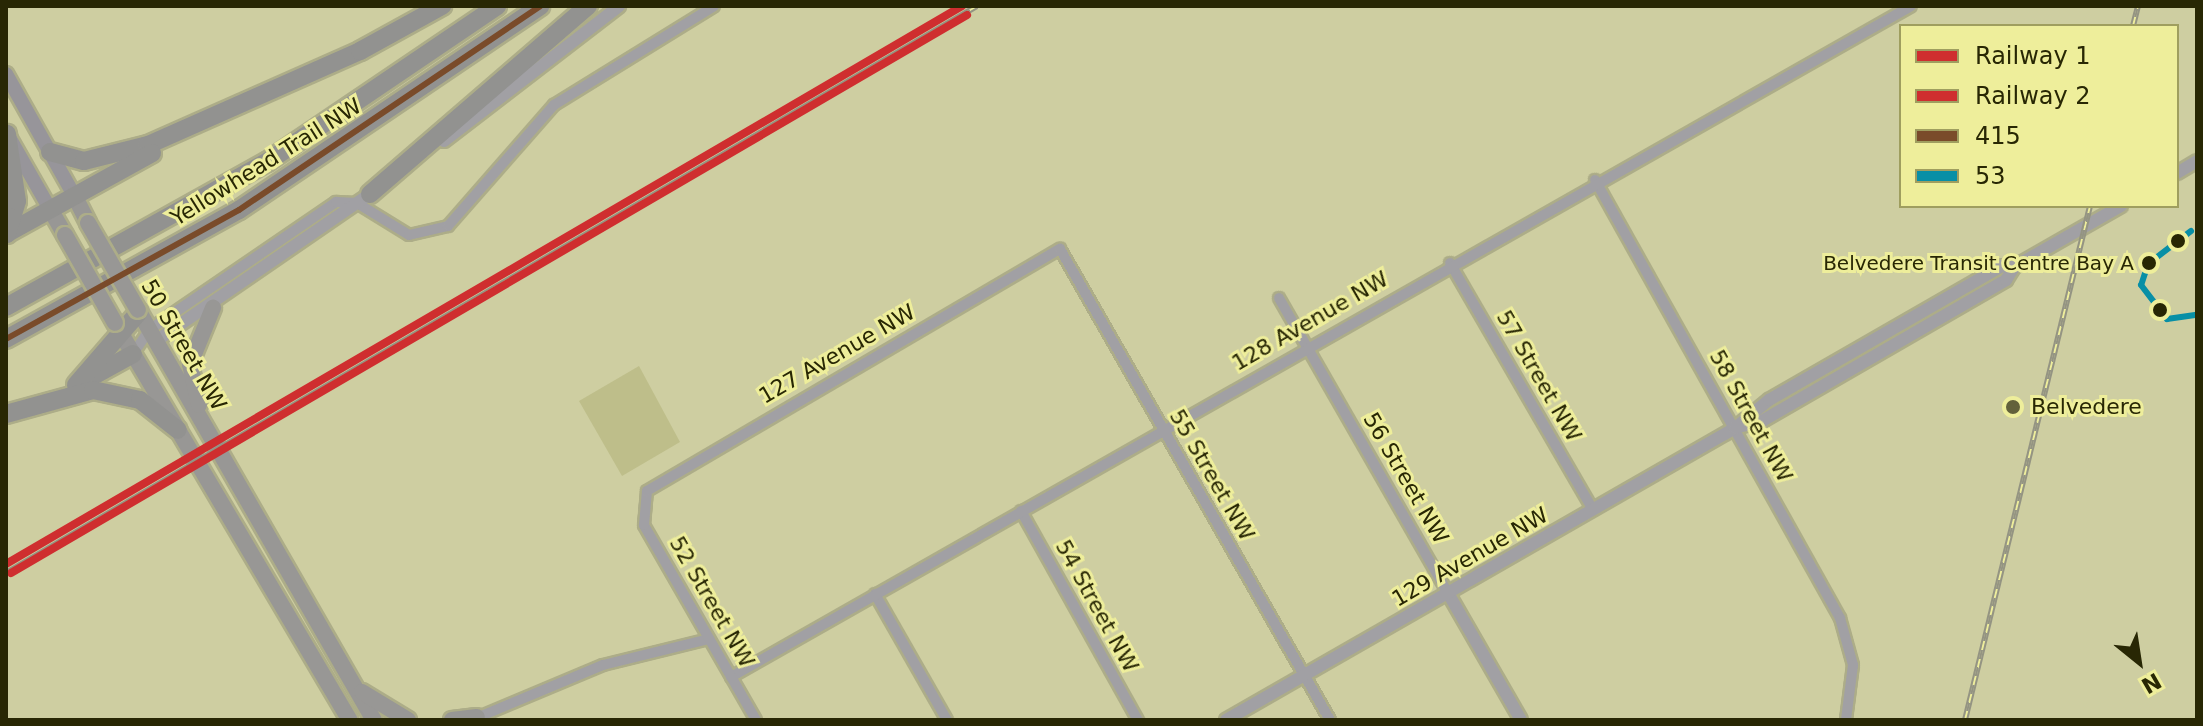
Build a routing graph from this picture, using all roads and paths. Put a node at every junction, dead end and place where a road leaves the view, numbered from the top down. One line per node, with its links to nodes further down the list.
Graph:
1 (442, 6): 9 (highway)
2 (497, 6): 23 (highway, Yellowhead Trail NW)
3 (540, 6): 28 (highway, Yellowhead Trail NW)
4 (588, 6): 16 (highway)
5 (619, 6): 16 (street)
6 (714, 6): 16 (street)
7 (1911, 6): 14 (street, 128 Avenue NW)
8 (6, 74): 11 (main road, 50 Street NW)
9 (232, 110): 11 (highway); 15 (highway)
10 (7, 133): 18 (main road); 19 (highway)
11 (50, 152): 15 (main road, 50 Street NW)
12 (2197, 161): 13 (street)
13 (2179, 172)
14 (1595, 180): 21 (street, 128 Avenue NW); 35 (street, 58 Street NW)
15 (74, 195): 18 (highway); 25 (main road, 50 Street NW, bridge)
16 (364, 198): 24 (street); 27 (street)
17 (2117, 208): 35 (street, 129 Avenue NW)
18 (50, 209): 19 (highway); 26 (main road, bridge)
19 (6, 234)
20 (1060, 249): 36 (street, 55 Street NW); 38 (street, 127 Avenue NW)
21 (1450, 263): 29 (street, 128 Avenue NW); 39 (street, 57 Street NW)
22 (1279, 298): 29 (street, 56 Street NW)
23 (6, 307)
24 (213, 308): 27 (street); 34 (main road)
25 (139, 311): 26 (highway); 27 (main road, 50 Street NW)
26 (119, 330): 30 (main road); 31 (highway)
27 (152, 335): 30 (main road); 34 (main road, 50 Street NW)
28 (6, 339)
29 (1307, 346): 36 (street, 128 Avenue NW); 41 (street, 56 Street NW)
30 (133, 354): 31 (highway); 37 (main road)
31 (76, 385): 32 (highway)
32 (48, 399): 33 (highway); 37 (highway)
33 (6, 414)
34 (203, 422): 46 (main road, 50 Street NW)
35 (1735, 428): 39 (street, 129 Avenue NW); 58 (street, 58 Street NW)
36 (1162, 429): 40 (street, 128 Avenue NW); 44 (street, 55 Street NW)
37 (178, 430): 48 (main road)
38 (641, 502): 43 (street, 52 Street NW)
39 (1593, 510): 41 (street, 129 Avenue NW)
40 (1021, 511): 42 (street, 128 Avenue NW); 54 (street, 54 Street NW)
41 (1448, 593): 44 (street, 129 Avenue NW); 57 (street, 56 Street NW)
42 (875, 594): 45 (street, 128 Avenue NW); 53 (street)
43 (709, 639): 45 (street, 52 Street NW); 47 (street)
44 (1304, 675): 55 (street, 129 Avenue NW); 56 (street, 55 Street NW)
45 (731, 677): 52 (street, 52 Street NW)
46 (355, 687): 49 (main road, 50 Street NW); 50 (main road)
47 (475, 718): 51 (main road)
48 (350, 720)
49 (374, 720)
50 (408, 720)
51 (452, 720)
52 (756, 720)
53 (947, 720)
54 (1138, 720)
55 (1226, 720)
56 (1330, 720)
57 (1521, 720)
58 (1846, 720)

